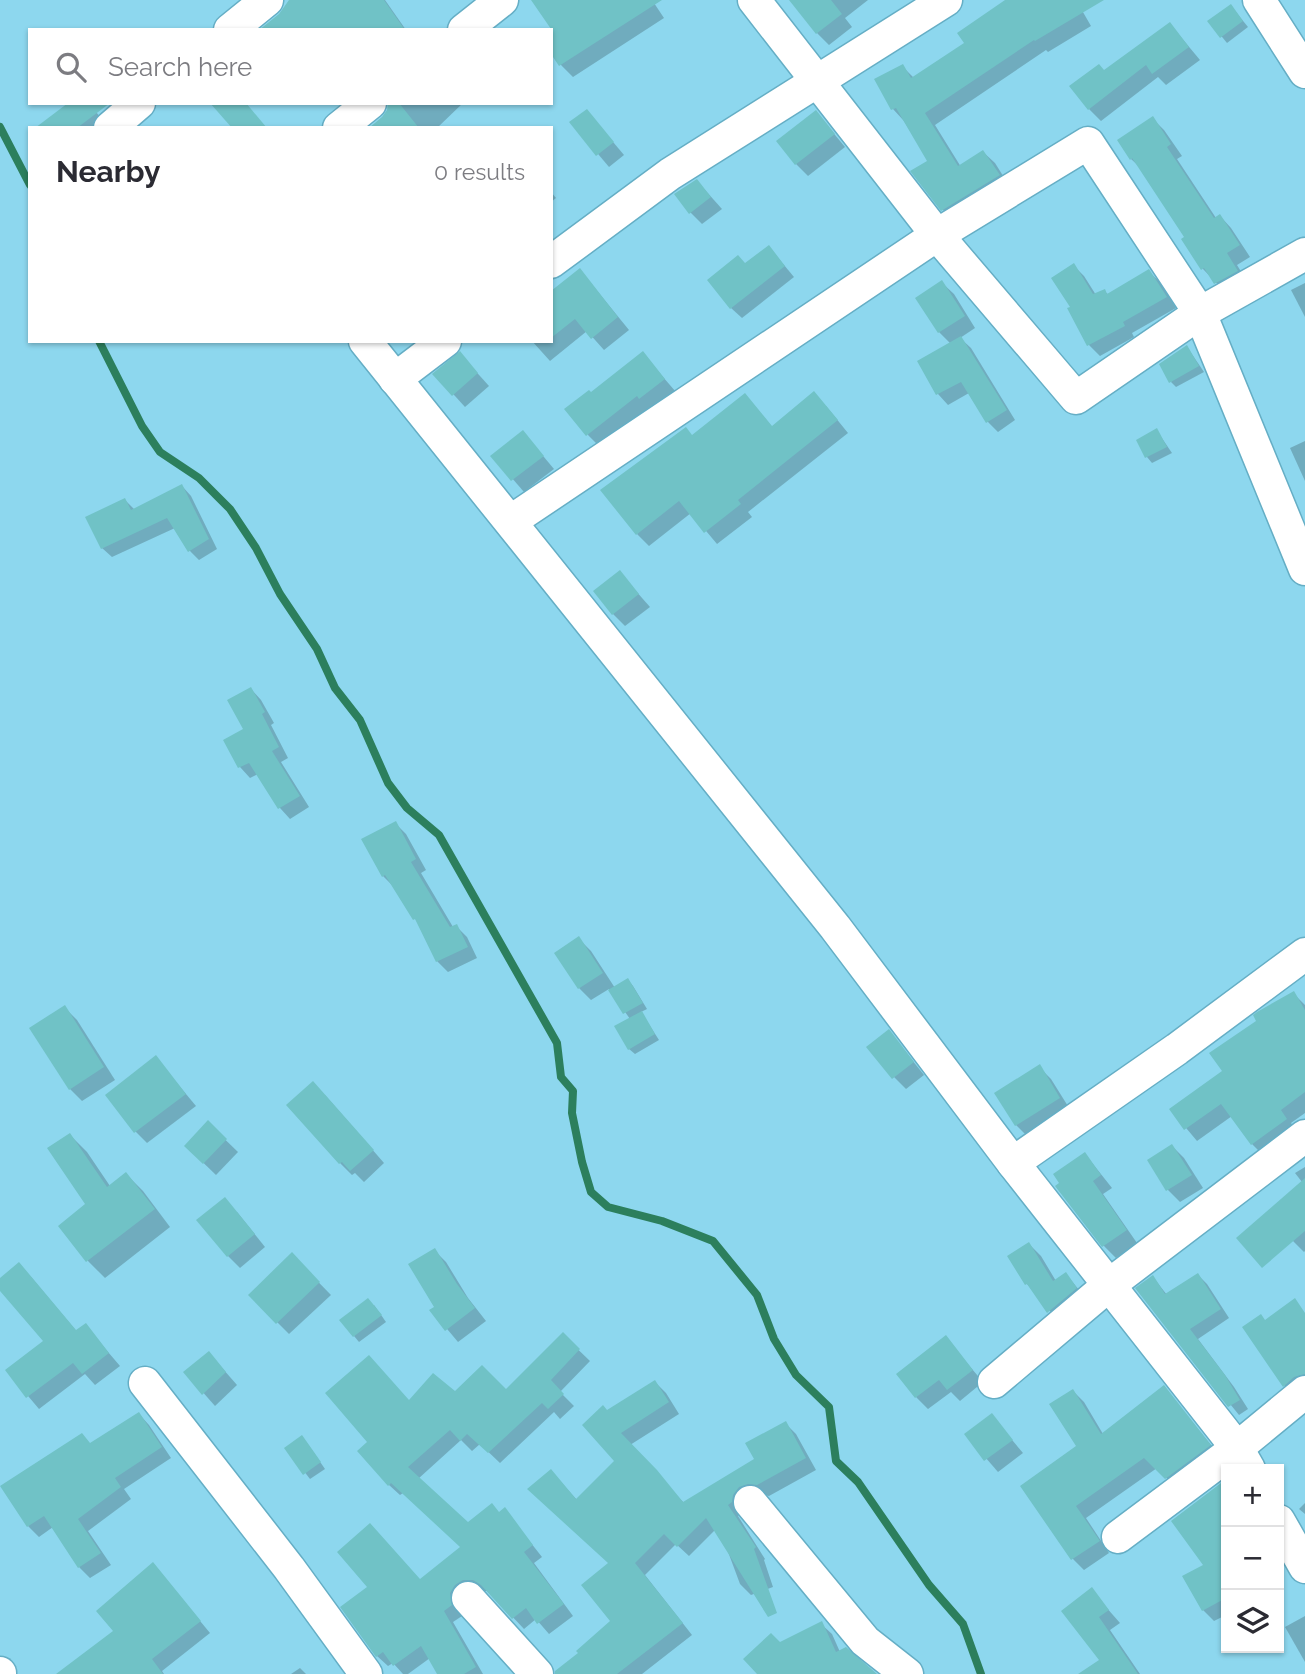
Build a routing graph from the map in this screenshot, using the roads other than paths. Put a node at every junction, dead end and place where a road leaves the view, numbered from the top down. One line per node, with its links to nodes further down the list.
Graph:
1 (267, 0): 6 (street)
2 (502, 0): 7 (street)
3 (754, 0): 9 (street)
4 (946, 0): 9 (street)
5 (1259, 0): 8 (street)
6 (232, 28)
7 (467, 28)
8 (1305, 72)
9 (818, 82): 14 (street); 16 (street)
10 (137, 105): 12 (street)
11 (368, 105): 13 (street)
12 (112, 126)
13 (341, 126)
14 (937, 235): 17 (street); 17 (street); 21 (street)
15 (1305, 254): 17 (street)
16 (553, 261)
17 (1200, 313): 22 (street)
18 (367, 343): 20 (street)
19 (442, 343): 20 (street)
20 (395, 379): 21 (street)
21 (511, 522): 25 (street)
22 (1305, 569)
23 (1305, 954): 25 (street)
24 (1305, 1136): 26 (street)
25 (1013, 1163): 26 (street)
26 (1109, 1285): 27 (street); 30 (street)
27 (994, 1382)
28 (145, 1383): 36 (street)
29 (1305, 1392): 30 (street)
30 (1243, 1459): 33 (street)
31 (750, 1502): 38 (street)
32 (1282, 1527): 34 (street)
33 (1118, 1537)
34 (1305, 1567)
35 (468, 1598): 37 (street)
36 (366, 1674)
37 (537, 1674)
38 (907, 1674)

